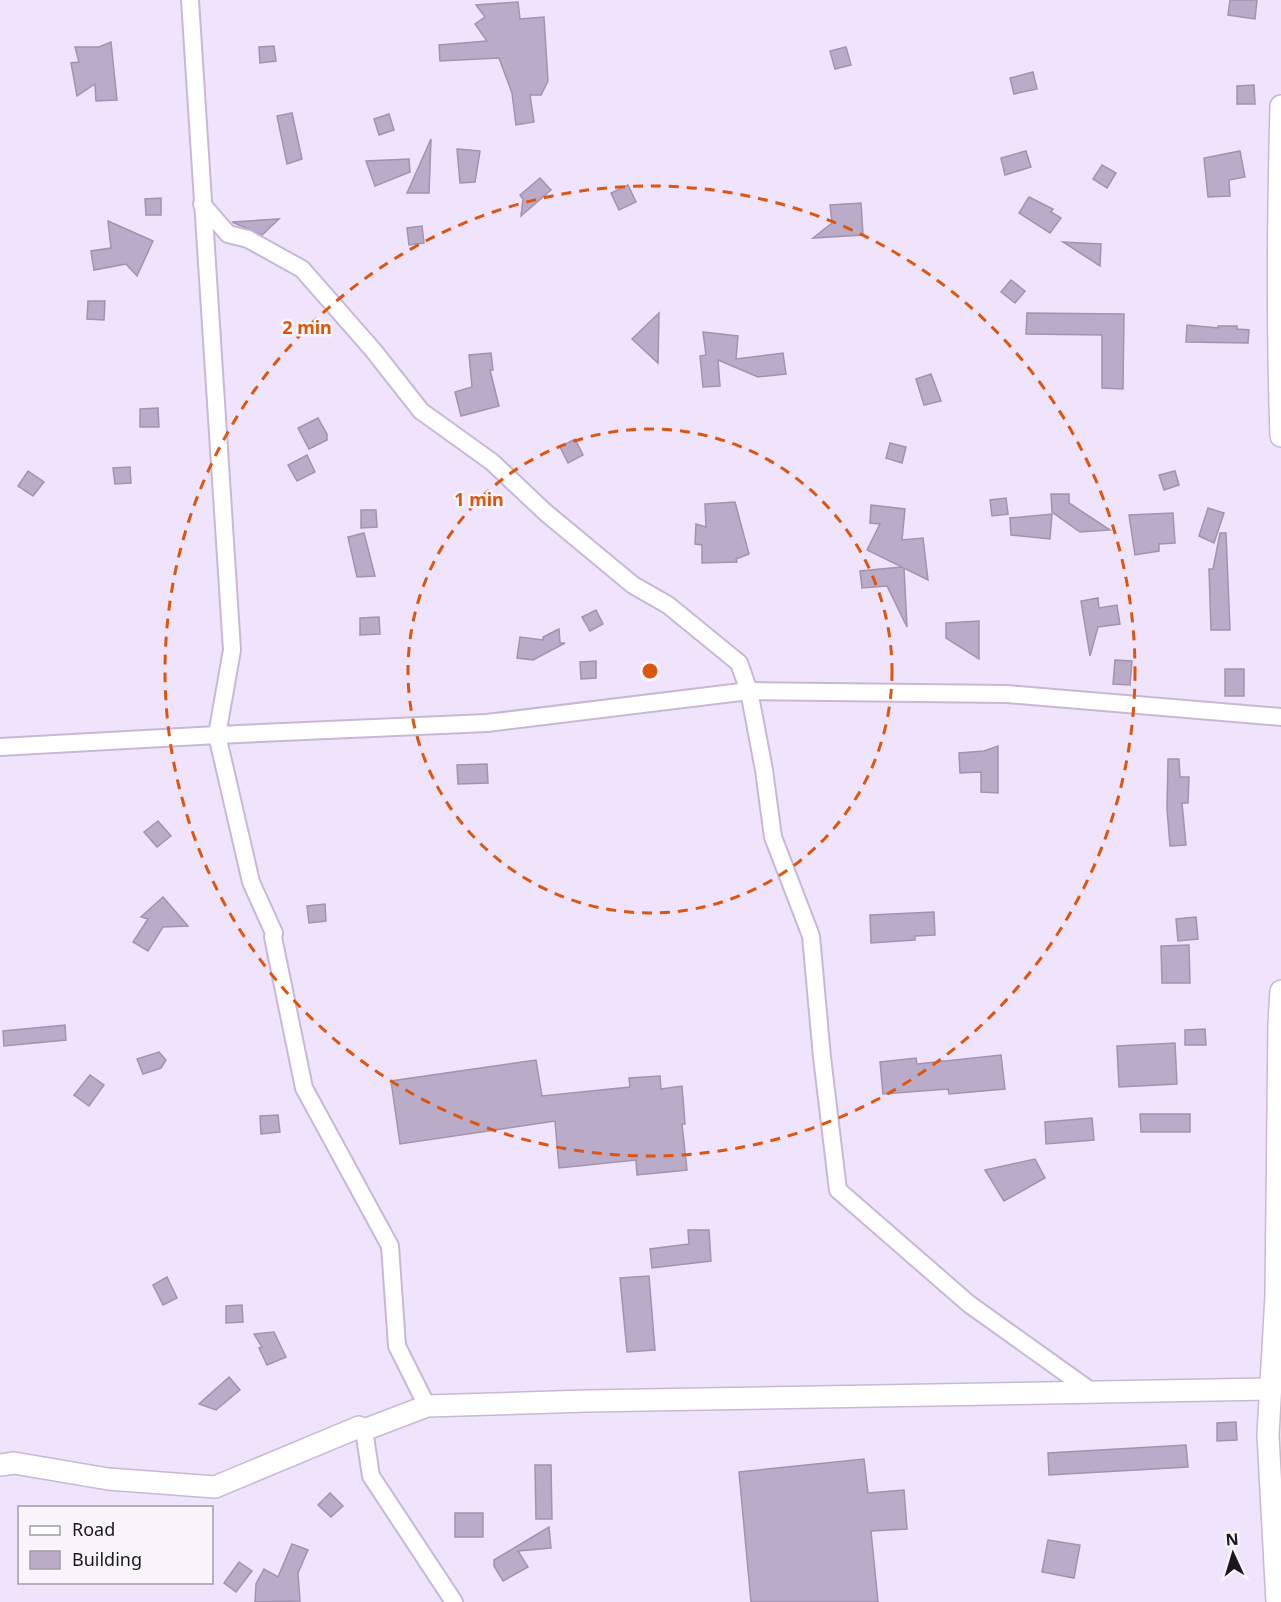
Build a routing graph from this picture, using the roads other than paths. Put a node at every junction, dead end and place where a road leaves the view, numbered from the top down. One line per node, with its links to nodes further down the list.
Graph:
1 (190, 0): 3 (street)
2 (1281, 106): 4 (street)
3 (202, 204): 5 (street); 7 (street)
4 (1281, 436)
5 (749, 691): 6 (street); 7 (street); 11 (street)
6 (1281, 717)
7 (217, 735): 8 (street); 12 (street)
8 (0, 747)
9 (1281, 991): 10 (street)
10 (1270, 1389): 11 (street); 16 (street)
11 (1095, 1394): 12 (street)
12 (427, 1406): 13 (street)
13 (364, 1430): 14 (street); 15 (street)
14 (0, 1465)
15 (454, 1602)
16 (1277, 1602)

